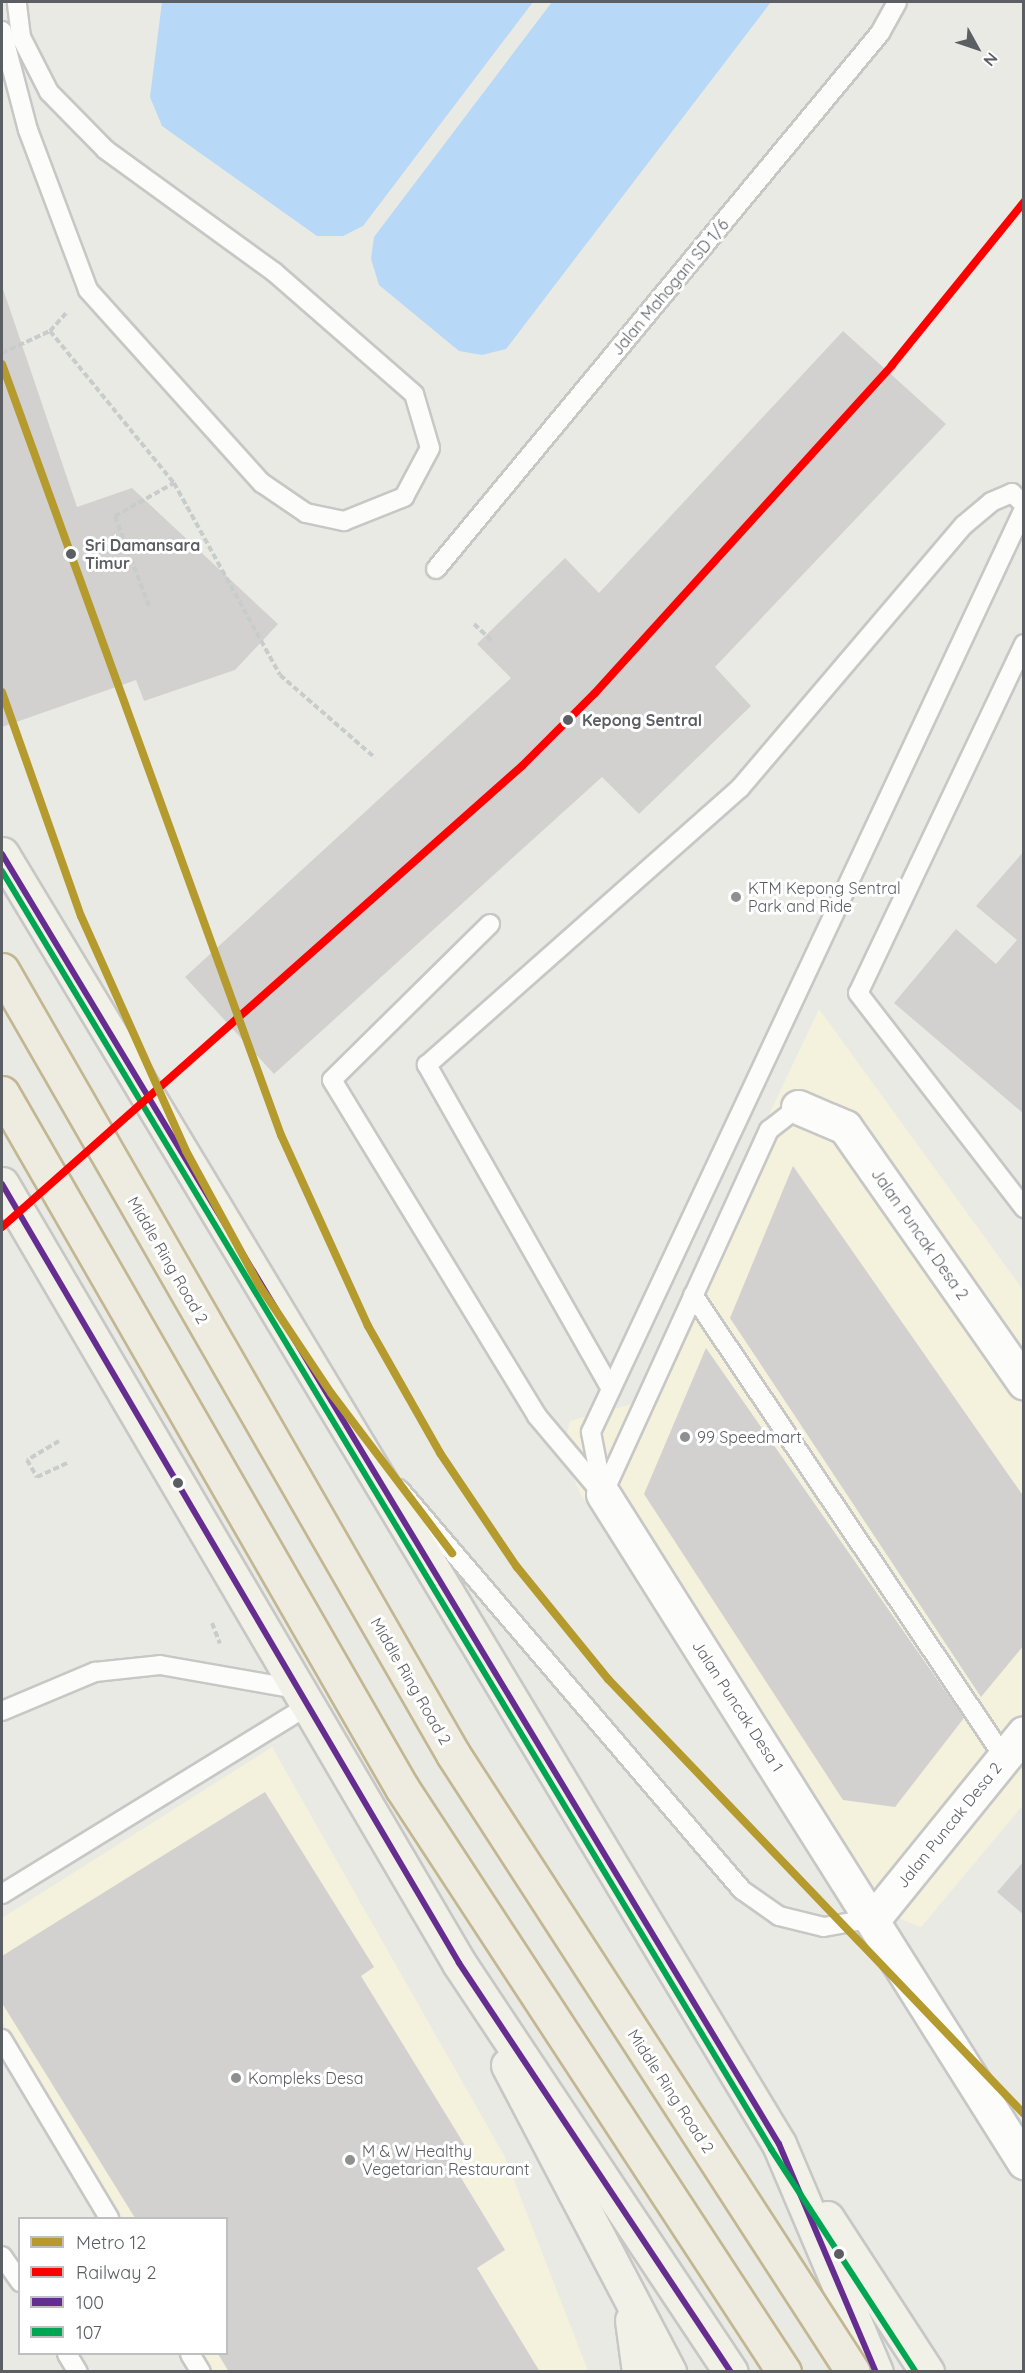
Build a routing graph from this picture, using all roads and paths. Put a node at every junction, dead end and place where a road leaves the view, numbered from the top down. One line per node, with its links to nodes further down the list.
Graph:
1 (17, 2): 3 (lane)
2 (897, 2): 7 (lane, Jalan Mahogani SD 1/6)
3 (2, 31)
4 (2, 352): 5 (path)
5 (174, 483): 8 (path); 12 (path)
6 (1023, 507): 22 (lane); 22 (lane)
7 (436, 569)
8 (148, 606)
9 (474, 624): 10 (path)
10 (492, 641)
11 (1023, 644): 19 (lane)
12 (375, 758)
13 (2, 854): 23 (main road)
14 (490, 924): 26 (lane)
15 (2, 970): 48 (highway, Middle Ring Road 2, bridge)
16 (2, 1093): 47 (highway, bridge)
17 (798, 1107): 20 (lane); 21 (street, Jalan Puncak Desa 2)
18 (2, 1184): 27 (main road)
19 (1023, 1208)
20 (693, 1295): 26 (lane); 29 (lane)
21 (1023, 1383)
22 (611, 1389): 26 (lane)
23 (353, 1436): 31 (lane); 34 (main road)
24 (59, 1441): 25 (path)
25 (69, 1462)
26 (603, 1494): 31 (street, Jalan Puncak Desa 1)
27 (301, 1698): 28 (lane); 30 (lane); 32 (main road)
28 (2, 1711)
29 (1014, 1745): 31 (street, Jalan Puncak Desa 2)
30 (2, 1894)
31 (874, 1918): 35 (street, Jalan Puncak Desa 1)
32 (459, 1963): 39 (main road); 46 (main road)
33 (2, 2039): 36 (lane)
34 (779, 2144): 49 (main road); 50 (main road)
35 (1023, 2162)
36 (108, 2217)
37 (2, 2256): 38 (lane)
38 (18, 2279)
39 (630, 2306): 44 (main road); 45 (main road)
40 (68, 2355): 42 (lane)
41 (191, 2355): 43 (lane)
42 (78, 2372)
43 (201, 2372)
44 (639, 2372)
45 (669, 2372)
46 (731, 2372)
47 (784, 2372)
48 (853, 2372)
49 (876, 2372)
50 (927, 2372)

